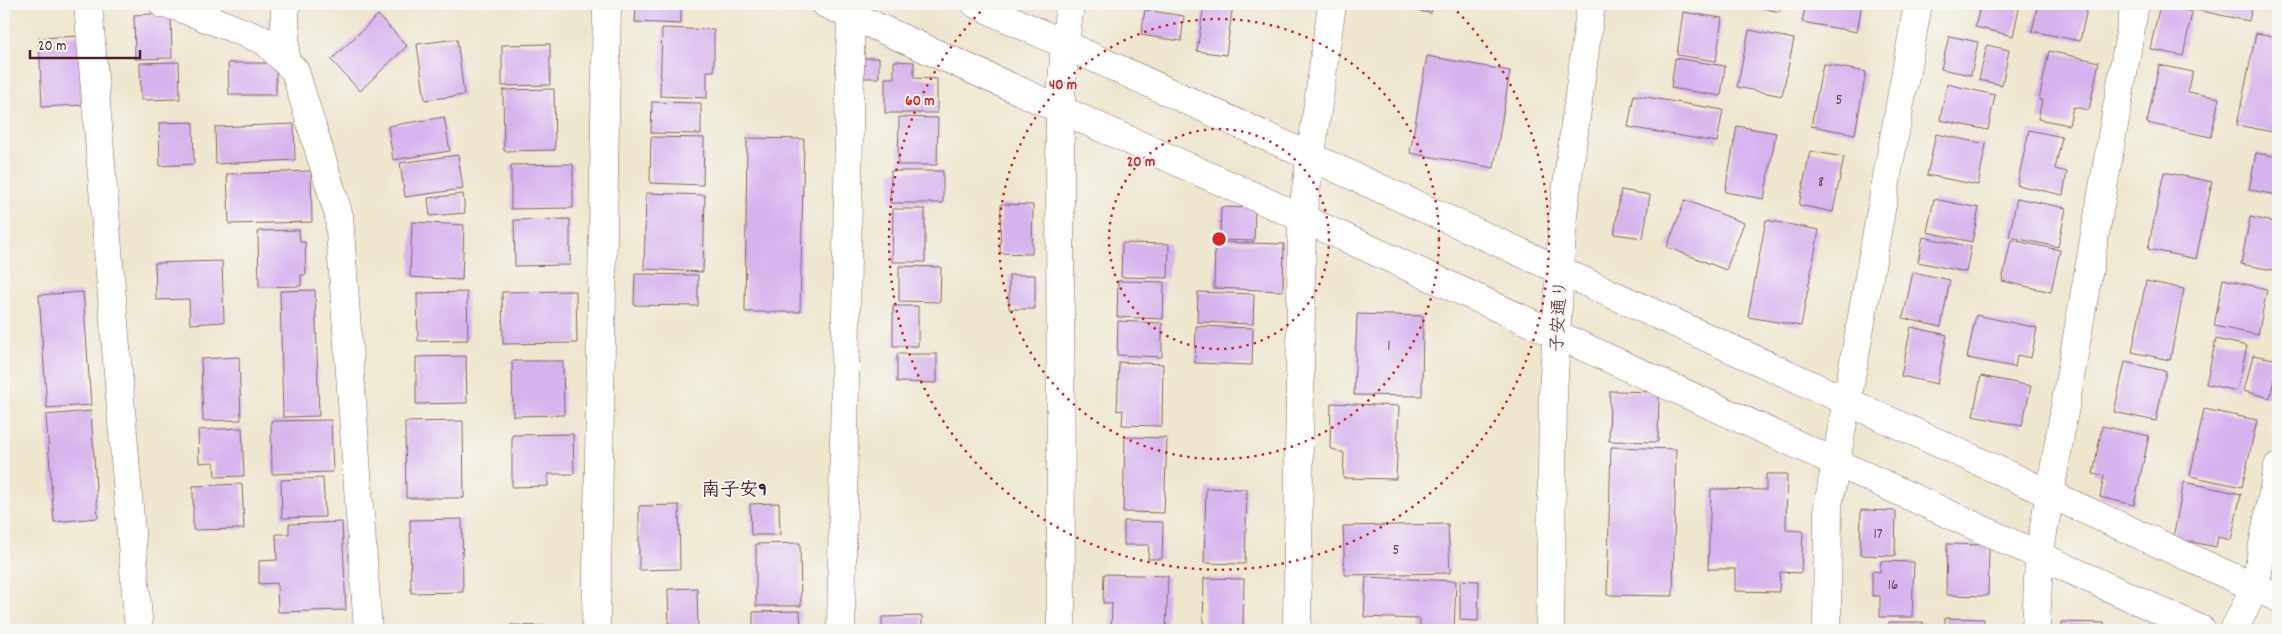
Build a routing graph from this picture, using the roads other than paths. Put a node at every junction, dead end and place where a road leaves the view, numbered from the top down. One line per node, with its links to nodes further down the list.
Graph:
1 (88, 4): 25 (street)
2 (163, 4): 13 (street)
3 (285, 4): 13 (street)
4 (606, 4): 27 (street)
5 (976, 4): 12 (street)
6 (1070, 4): 12 (street)
7 (1332, 4): 15 (street)
8 (1590, 4): 17 (street, 子安通り)
9 (1918, 4): 19 (street)
10 (2135, 4): 22 (street)
11 (842, 7): 14 (street); 28 (street)
12 (1065, 44): 14 (street); 15 (street)
13 (285, 61): 26 (street)
14 (1060, 110): 16 (street); 29 (street)
15 (1311, 156): 16 (street); 17 (street)
16 (1302, 218): 18 (street); 30 (street)
17 (1560, 270): 18 (street, 子安通り); 19 (street)
18 (1556, 335): 20 (street); 31 (street, 子安通り)
19 (1846, 400): 20 (street); 22 (street)
20 (1834, 462): 23 (street); 32 (street)
21 (2278, 466): 24 (street)
22 (2050, 494): 23 (street); 24 (street)
23 (2039, 556): 33 (street); 34 (street)
24 (2266, 592): 35 (street)
25 (140, 630)
26 (368, 630)
27 (596, 630)
28 (841, 630)
29 (1061, 630)
30 (1297, 630)
31 (1550, 630)
32 (1827, 630)
33 (2036, 630)
34 (2202, 630)
35 (2234, 630)

